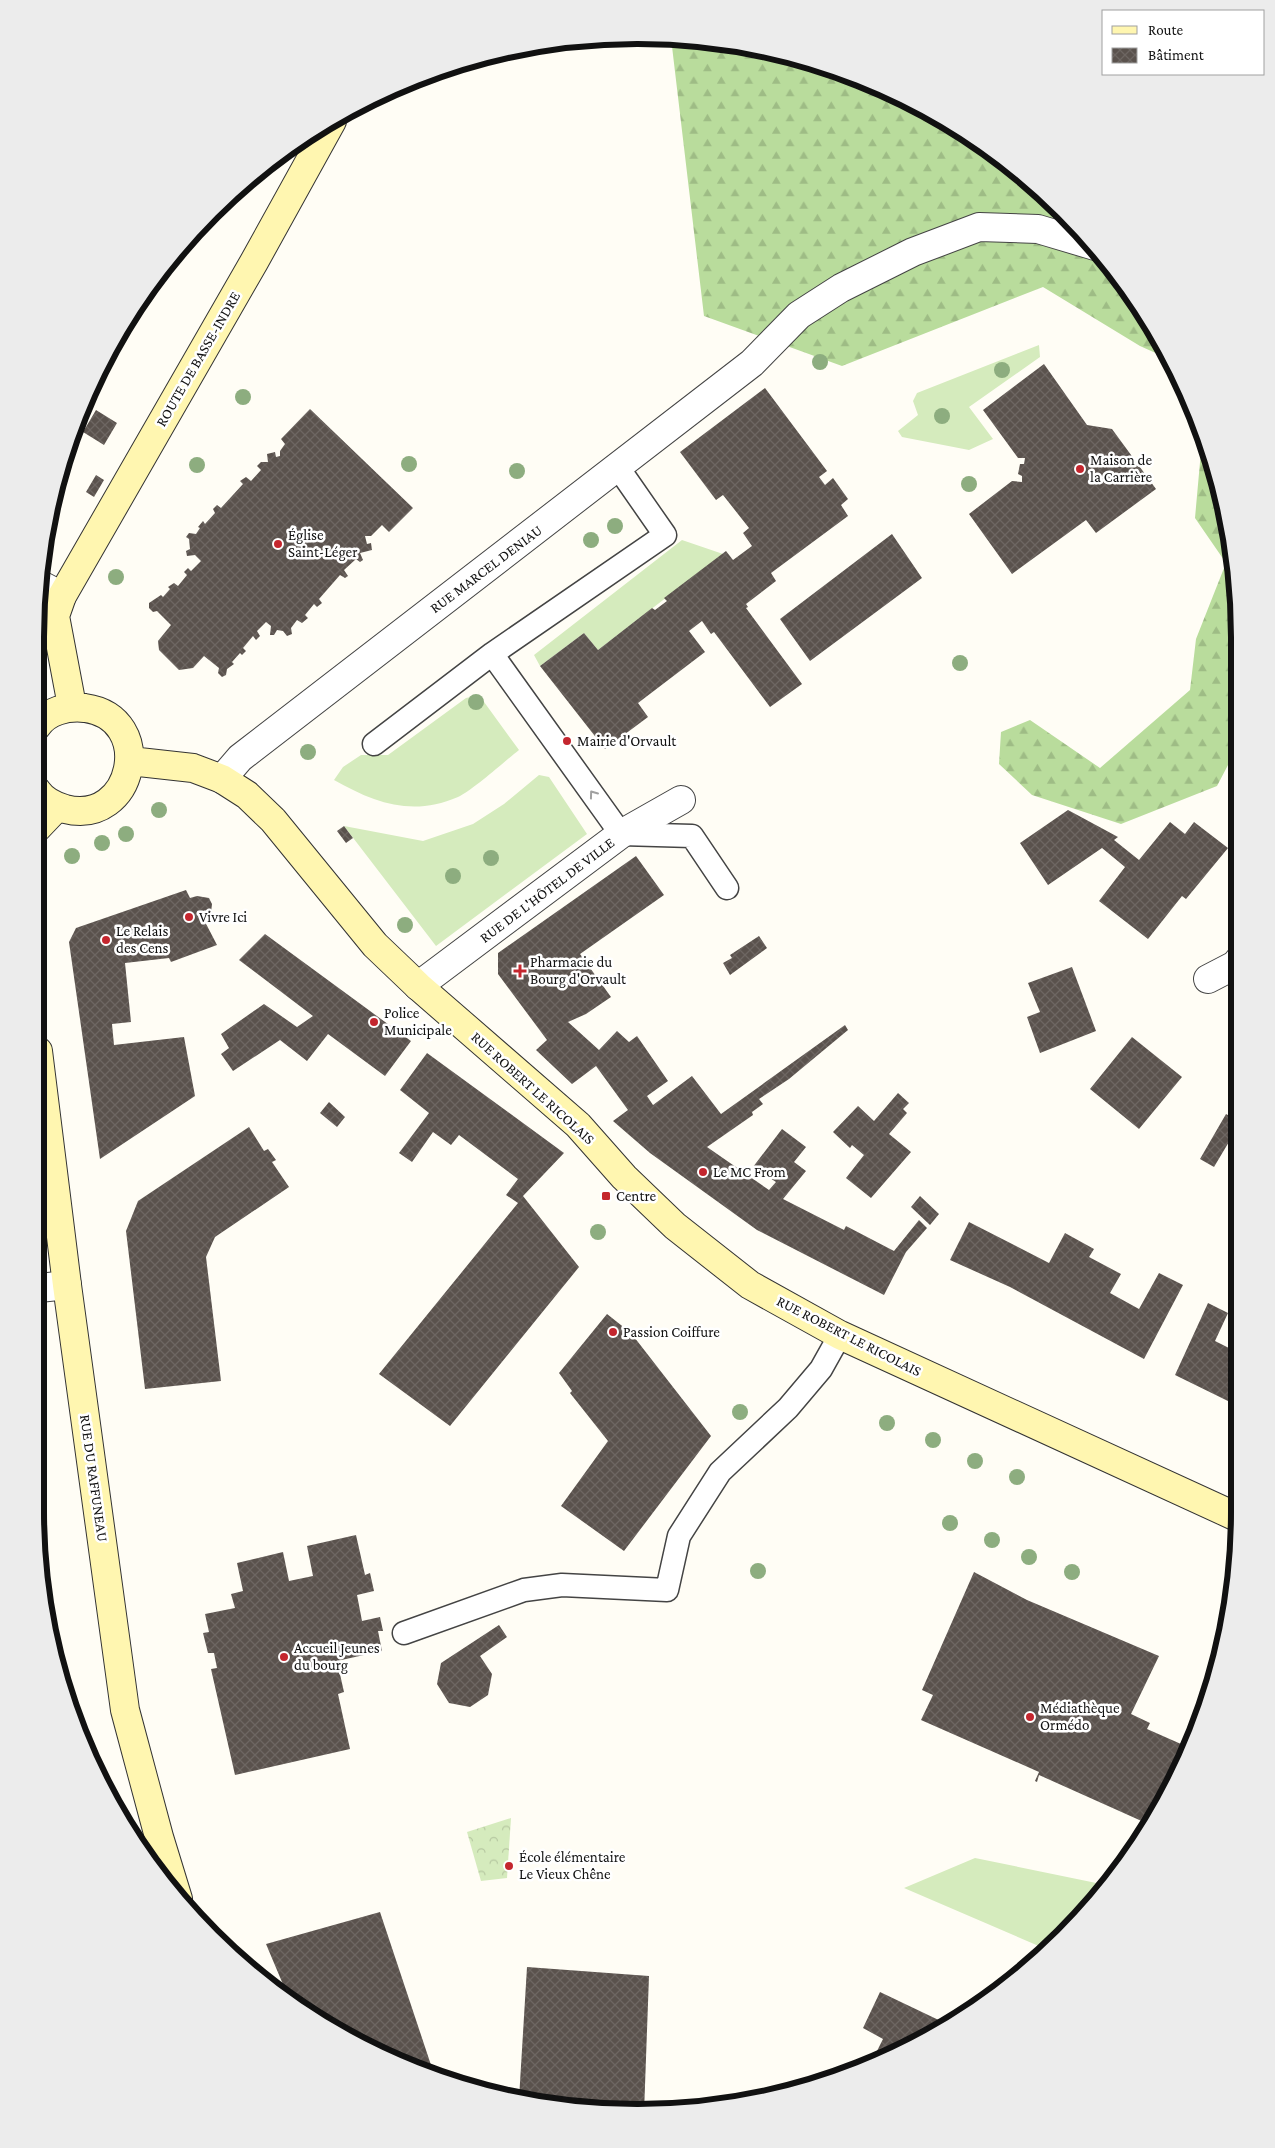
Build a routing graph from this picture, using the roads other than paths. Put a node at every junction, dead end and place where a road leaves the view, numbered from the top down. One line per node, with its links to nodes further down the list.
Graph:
1 (325, 133): 4 (main road, ROUTE DE BASSE-INDRE)
2 (1080, 241): 3 (street, RUE MARCEL DENIAU)
3 (616, 466): 5 (lane); 10 (street, RUE MARCEL DENIAU)
4 (50, 590): 6 (main road, ROUTE DE BASSE-INDRE)
5 (492, 654): 8 (lane); 13 (lane, one-way to 5)
6 (72, 706): 7 (main road); 9 (main road)
7 (44, 720)
8 (374, 744)
9 (130, 761): 10 (main road, RUE ROBERT LE RICOLAIS); 11 (main road)
10 (222, 779): 17 (main road, RUE ROBERT LE RICOLAIS)
11 (47, 799)
12 (681, 800): 13 (street, RUE DE L'HÔTEL DE VILLE)
13 (621, 834): 14 (lane); 17 (street, RUE DE L'HÔTEL DE VILLE)
14 (727, 888)
15 (1231, 967): 16 (street)
16 (1208, 979)
17 (418, 986): 21 (main road, RUE ROBERT LE RICOLAIS)
18 (44, 1099): 19 (main road, RUE DU RAFFUNEAU)
19 (67, 1285): 20 (street); 24 (main road, RUE DU RAFFUNEAU)
20 (44, 1287)
21 (840, 1335): 22 (main road, RUE ROBERT LE RICOLAIS); 23 (lane)
22 (1231, 1514)
23 (404, 1633)
24 (172, 1879)

